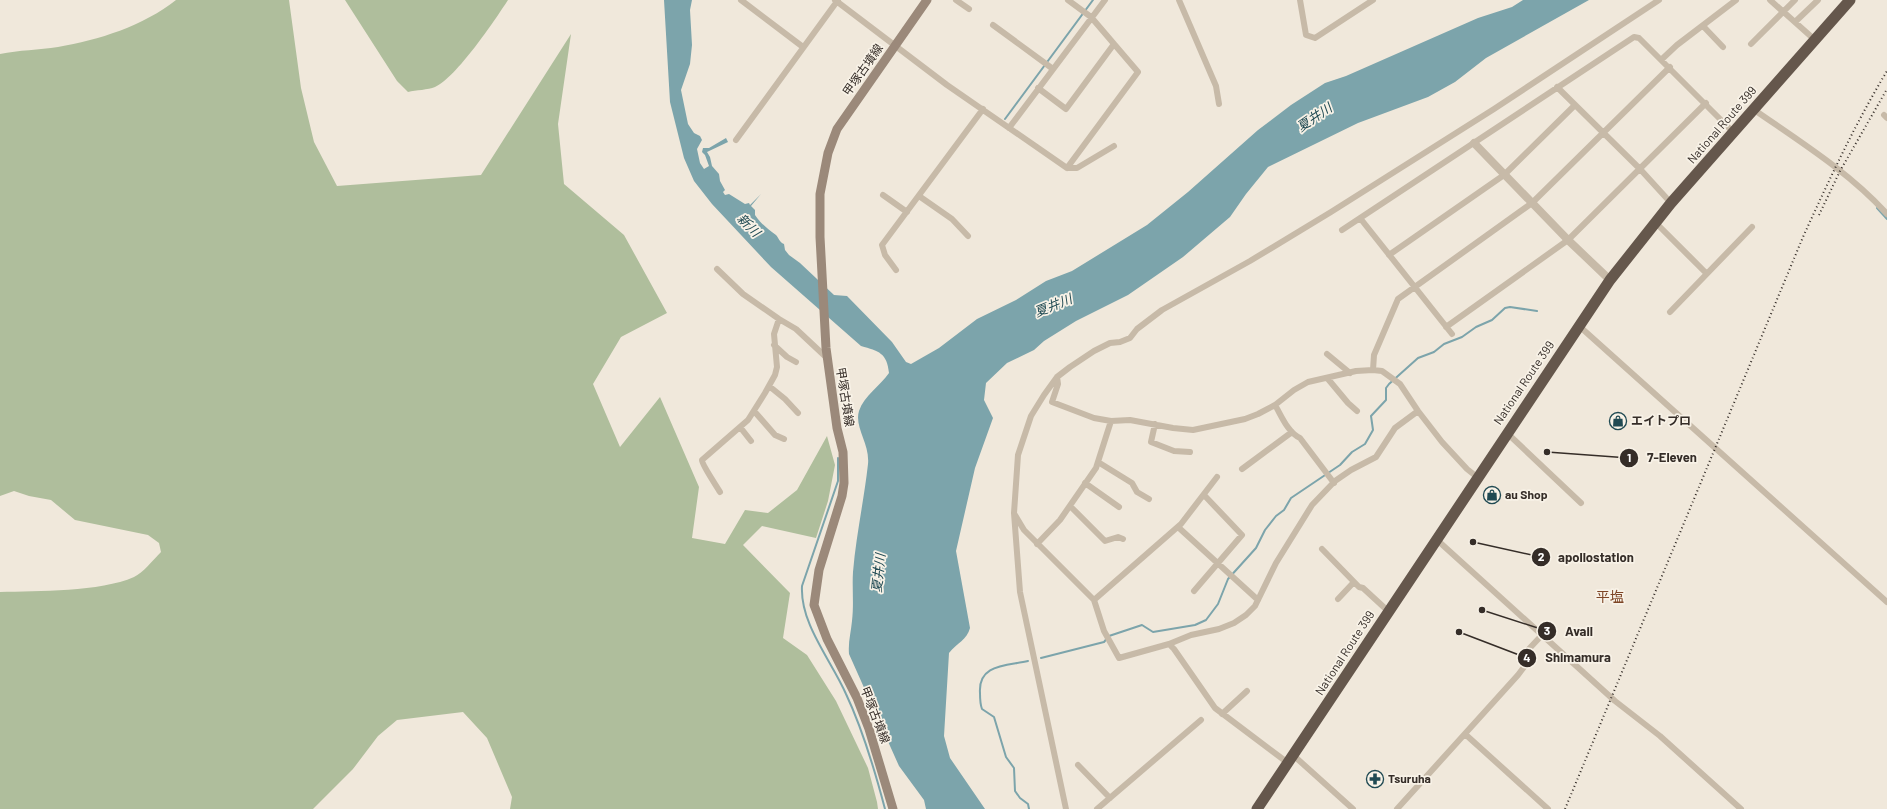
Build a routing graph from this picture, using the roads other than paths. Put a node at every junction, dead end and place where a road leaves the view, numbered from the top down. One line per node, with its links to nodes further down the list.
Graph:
1 (741, 0): 26 (street)
2 (837, 0): 25 (street); 26 (street)
3 (927, 0): 25 (main road, 甲塚古墳線)
4 (956, 0): 16 (street)
5 (1068, 0): 18 (street)
6 (1105, 0): 18 (street)
7 (1179, 0): 34 (street)
8 (1300, 0): 9 (street)
9 (1373, 0)
10 (1659, 0): 76 (street)
11 (1736, 0): 21 (street)
12 (1770, 0): 17 (street)
13 (1795, 0): 17 (street)
14 (1818, 0): 19 (street)
15 (1850, 0): 22 (highway, National Route 399)
16 (969, 9)
17 (1783, 12): 19 (street); 24 (street)
18 (1091, 17): 23 (street); 30 (street)
19 (1795, 22): 22 (street)
20 (993, 25): 30 (street)
21 (1703, 26): 27 (street); 28 (street)
22 (1815, 40): 37 (highway, National Route 399)
23 (1114, 44): 32 (street); 44 (street)
24 (1751, 44)
25 (895, 45): 36 (street); 72 (main road, 甲塚古墳線)
26 (803, 47): 41 (street)
27 (1723, 47)
28 (1662, 60): 29 (street); 31 (street)
29 (1670, 68): 33 (street); 40 (street)
30 (1053, 69): 32 (street)
31 (1557, 87): 35 (street); 42 (street)
32 (1038, 88): 38 (street)
33 (1706, 103): 39 (street); 45 (street)
34 (1219, 104)
35 (1575, 105): 40 (street); 46 (street)
36 (983, 109): 38 (street); 48 (street)
37 (1753, 109): 39 (highway, National Route 399); 52 (street)
38 (1009, 128): 44 (street)
39 (1733, 132): 50 (highway, National Route 399)
40 (1603, 133): 45 (street); 49 (street)
41 (736, 140)
42 (1474, 143): 46 (street); 53 (street)
43 (1114, 146): 44 (street)
44 (1067, 168)
45 (1640, 169): 50 (street); 58 (street)
46 (1504, 175): 49 (street); 59 (street)
47 (883, 195): 51 (street)
48 (918, 196): 51 (street); 57 (street)
49 (1532, 203): 58 (street); 64 (street)
50 (1671, 203): 54 (highway, National Route 399)
51 (907, 212): 61 (street)
52 (1887, 214)
53 (1360, 218): 56 (street); 59 (street)
54 (1655, 222): 62 (street); 63 (highway, National Route 399)
55 (1752, 227): 62 (street)
56 (1342, 230)
57 (968, 236)
58 (1568, 240): 63 (street); 68 (street)
59 (1389, 255): 64 (street)
60 (717, 269): 66 (street)
61 (896, 270)
62 (1706, 273): 65 (street)
63 (1610, 280): 67 (highway, National Route 399)
64 (1414, 287): 68 (street); 74 (street)
65 (1670, 312)
66 (779, 320): 70 (street); 72 (street)
67 (1578, 325): 88 (highway, National Route 399); 116 (street)
68 (1446, 327): 69 (street)
69 (1452, 334)
70 (774, 345): 73 (street); 78 (street)
71 (1327, 354): 75 (street)
72 (828, 360): 127 (main road, 甲塚古墳線)
73 (796, 362)
74 (1374, 370): 75 (street); 82 (street)
75 (1350, 373): 77 (street)
76 (1057, 378): 84 (street); 104 (street)
77 (1328, 378): 79 (street); 81 (street)
78 (769, 386): 80 (street); 83 (street)
79 (1275, 405): 85 (street); 87 (street)
80 (754, 411): 86 (street); 89 (street)
81 (1357, 411)
82 (1418, 411): 95 (street); 97 (street)
83 (798, 414)
84 (1111, 421): 85 (street); 92 (street)
85 (1155, 424): 91 (street)
86 (740, 427): 90 (street); 98 (street)
87 (1292, 432): 93 (street); 97 (street)
88 (1506, 433): 95 (highway, National Route 399); 101 (street)
89 (784, 439)
90 (751, 441)
91 (1190, 452)
92 (1098, 462): 96 (street); 100 (street)
93 (1242, 469)
94 (1217, 477): 99 (street)
95 (1477, 477): 107 (highway, National Route 399)
96 (1086, 483): 102 (street); 103 (street)
97 (1334, 483): 115 (street)
98 (720, 492)
99 (1204, 495): 105 (street); 110 (street)
100 (1149, 499)
101 (1581, 504)
102 (1070, 506): 106 (street); 108 (street)
103 (1119, 507)
104 (1014, 513): 108 (street); 128 (street)
105 (1178, 527): 110 (street); 114 (street)
106 (1123, 539)
107 (1436, 539): 117 (highway, National Route 399); 118 (street)
108 (1037, 544): 114 (street)
109 (1322, 549): 111 (street)
110 (1218, 564): 112 (street); 115 (street)
111 (1354, 582): 113 (street); 117 (street)
112 (1194, 591)
113 (1338, 599)
114 (1094, 600): 119 (street)
115 (1258, 600): 119 (street)
116 (1887, 602)
117 (1388, 611): 124 (highway, National Route 399)
118 (1542, 635): 123 (street); 134 (street)
119 (1169, 644): 121 (street)
120 (1247, 691): 121 (street)
121 (1222, 714): 124 (street)
122 (1201, 720): 126 (street)
123 (1465, 734): 132 (street); 133 (street)
124 (1290, 759): 130 (highway, National Route 399); 131 (street)
125 (1078, 765): 126 (street)
126 (1110, 798): 129 (street)
127 (893, 809)
128 (1066, 809)
129 (1097, 809)
130 (1257, 809)
131 (1354, 809)
132 (1397, 809)
133 (1548, 809)
134 (1740, 809)

